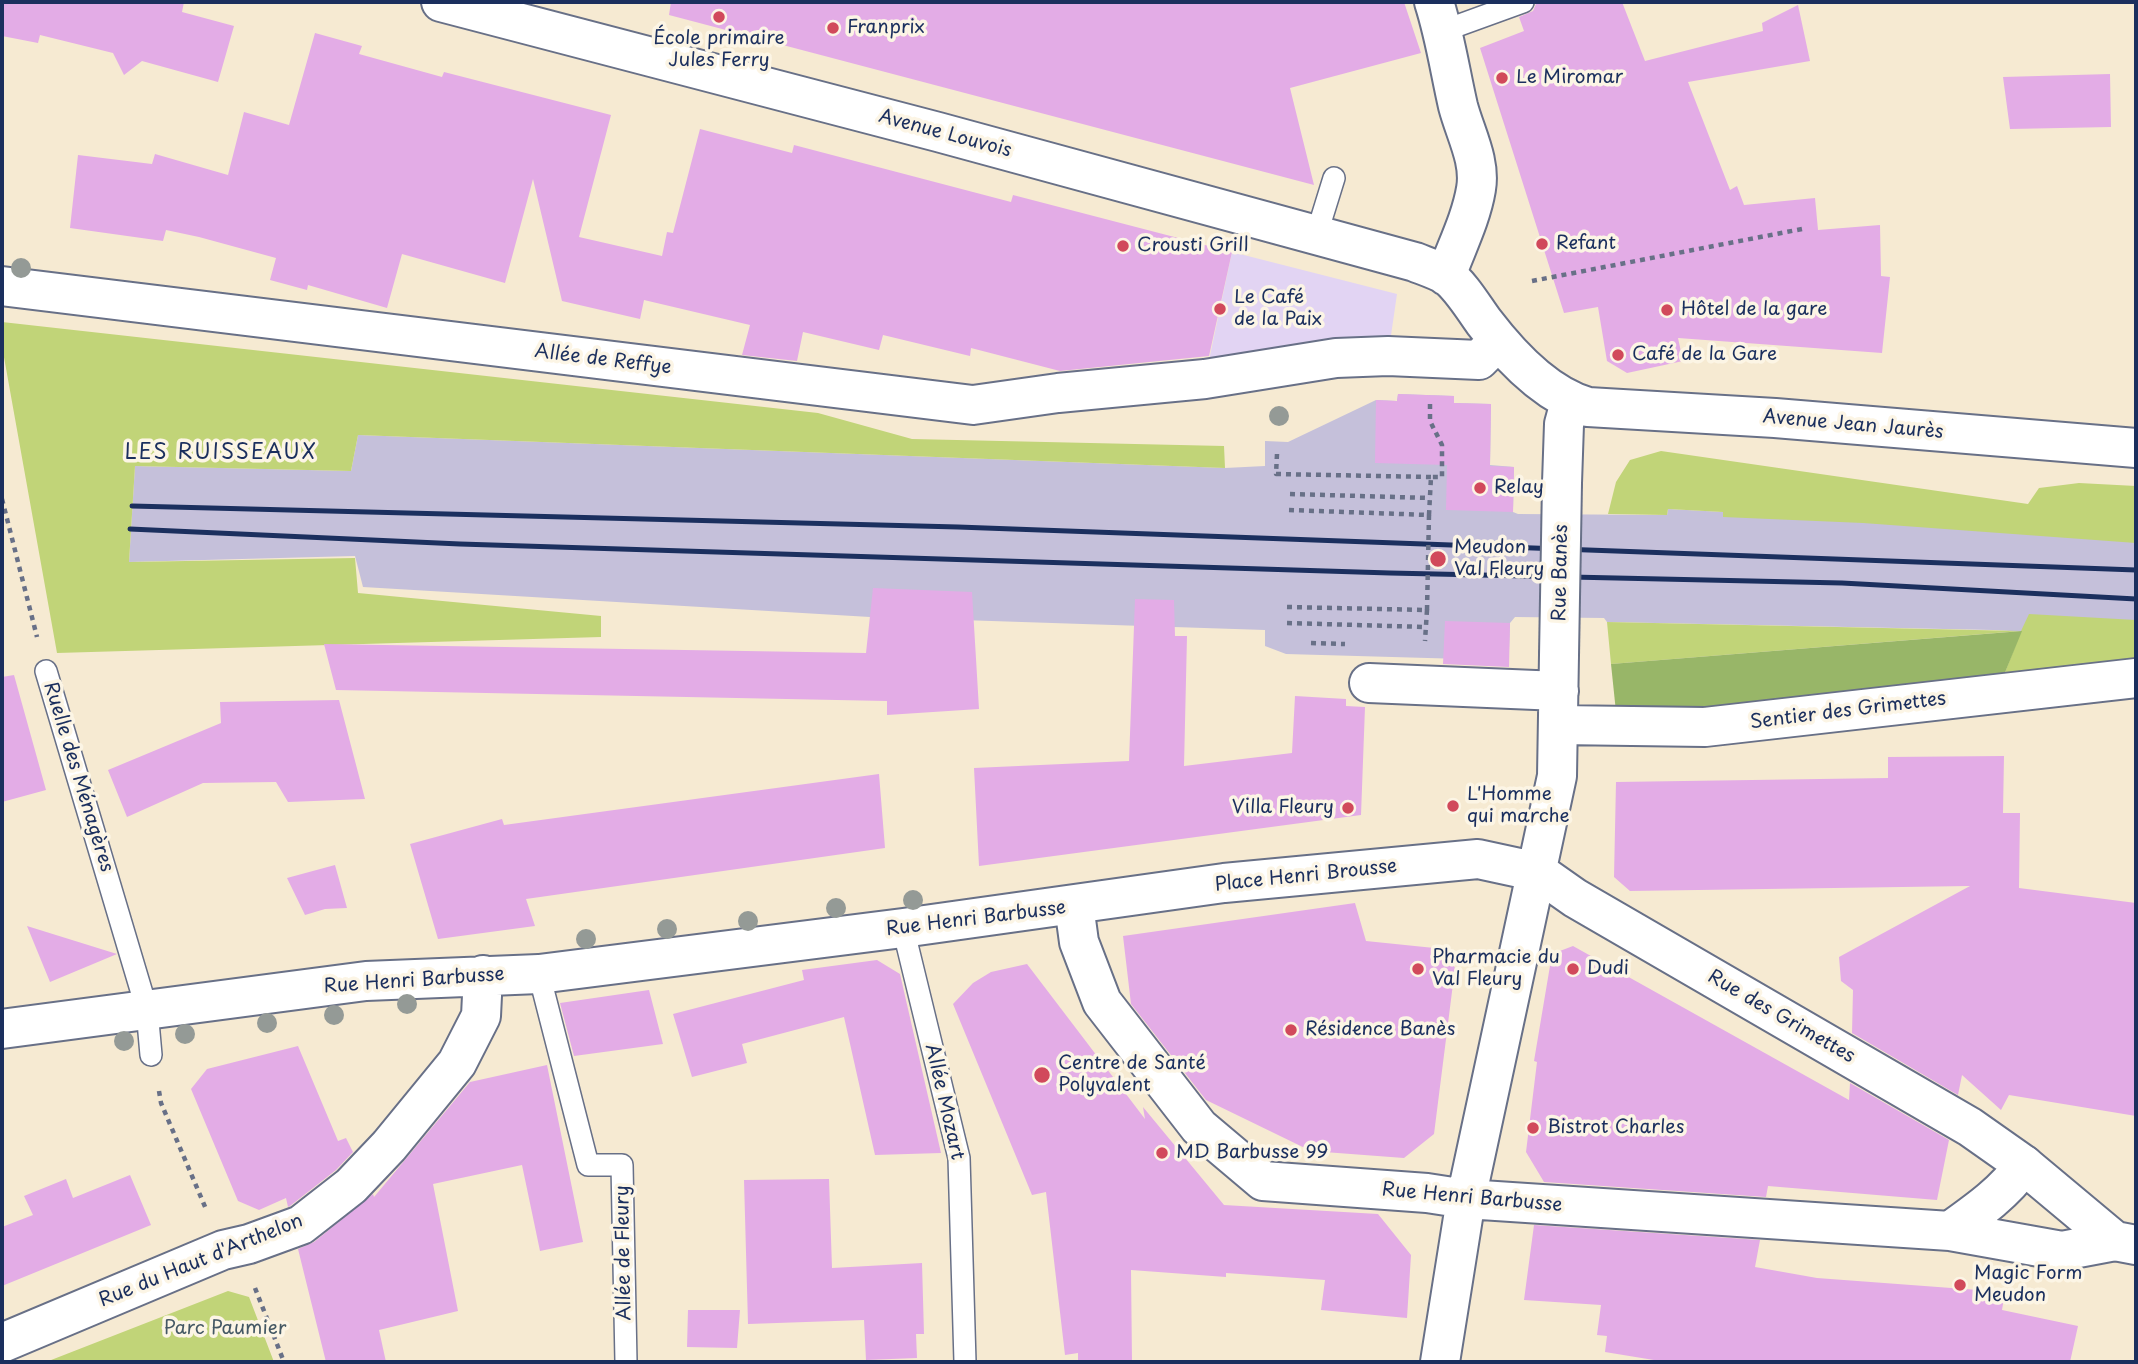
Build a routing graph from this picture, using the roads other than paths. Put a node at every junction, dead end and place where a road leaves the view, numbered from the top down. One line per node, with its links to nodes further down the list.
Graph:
1 (441, 2): 5 (street, Avenue Louvois)
2 (1523, 2): 3 (lane)
3 (1438, 16): 6 (street)
4 (1334, 178): 5 (lane)
5 (1317, 233): 6 (street, Avenue Louvois)
6 (1446, 276): 8 (street)
7 (2, 286): 8 (street, Allée de Reffye)
8 (1498, 341): 9 (street)
9 (1570, 402): 10 (street, Avenue Jean Jaurès); 14 (street, Rue Banès, bridge)
10 (2136, 448)
11 (46, 671): 20 (lane, Ruelle des Ménagères)
12 (2136, 678): 14 (street, Sentier des Grimettes)
13 (1369, 683): 14 (street, Sentier des Grimettes)
14 (1559, 690): 15 (street, Rue Banès)
15 (1538, 872): 16 (street, Place Henri Brousse); 23 (street, Rue des Grimettes); 24 (street, Rue Banès)
16 (1074, 905): 17 (street, Rue Henri Barbusse); 24 (street, Rue Henri Barbusse)
17 (903, 928): 18 (street, Rue Henri Barbusse); 29 (lane, Allée Mozart)
18 (540, 974): 19 (street, Rue Henri Barbusse); 28 (lane, Allée de Fleury)
19 (483, 975): 20 (street, Rue Henri Barbusse); 27 (street, Rue du Haut d'Arthelon)
20 (147, 1010): 21 (street, Rue Henri Barbusse); 22 (lane, Ruelle des Ménagères)
21 (2, 1029)
22 (151, 1055)
23 (2024, 1164): 25 (street); 26 (street, Rue Henri Barbusse)
24 (1466, 1199): 25 (street, Rue Henri Barbusse); 30 (street, Rue Banès)
25 (1950, 1231): 26 (street, Rue Henri Barbusse)
26 (2126, 1243)
27 (2, 1343)
28 (626, 1362)
29 (965, 1362)
30 (1440, 1362)

